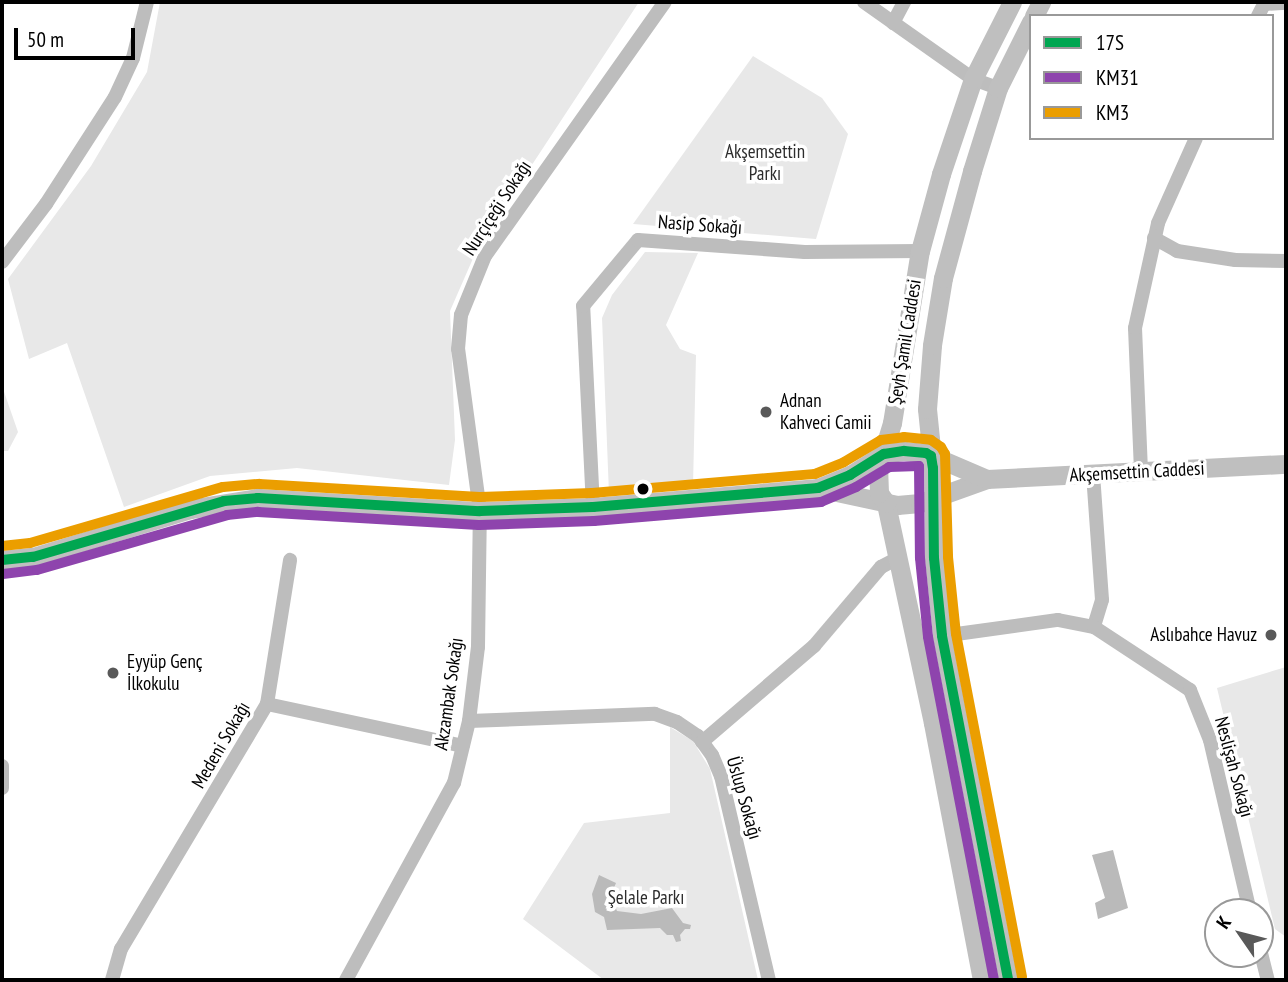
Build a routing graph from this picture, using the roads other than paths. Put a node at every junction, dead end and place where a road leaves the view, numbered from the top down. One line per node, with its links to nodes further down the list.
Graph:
1 (147, 2): 16 (street)
2 (665, 2): 27 (street, Nurçiçeği Sokağı)
3 (864, 2): 8 (street)
4 (904, 2): 8 (street)
5 (1012, 2): 10 (street, Şeyh Şamil Caddesi)
6 (1286, 4): 7 (street)
7 (1261, 7)
8 (893, 23): 10 (street)
9 (1029, 26): 11 (street, Şeyh Şamil Caddesi)
10 (973, 79): 11 (street); 14 (street, Şeyh Şamil Caddesi)
11 (998, 88): 18 (street, Şeyh Şamil Caddesi)
12 (1195, 140): 13 (street)
13 (1154, 238): 15 (street); 20 (street)
14 (920, 251): 17 (street, Şeyh Şamil Caddesi); 26 (street, Nasip Sokağı)
15 (1286, 261)
16 (2, 262)
17 (884, 454): 18 (street, Akşemsettin Caddesi); 23 (street, Akşemsettin Caddesi); 25 (street, Şeyh Şamil Caddesi)
18 (931, 456): 22 (street, Akşemsettin Caddesi); 24 (street, Şeyh Şamil Caddesi)
19 (1286, 464): 20 (street, Akşemsettin Caddesi)
20 (1141, 471): 21 (street, Akşemsettin Caddesi)
21 (1093, 474): 22 (street, Akşemsettin Caddesi); 31 (street)
22 (987, 479): 24 (street, Akşemsettin Caddesi)
23 (818, 488): 25 (street, Akşemsettin Caddesi); 26 (street, Akşemsettin Caddesi)
24 (932, 498): 25 (street, Akşemsettin Caddesi); 32 (street, Şeyh Şamil Caddesi)
25 (886, 503): 28 (street, Şeyh Şamil Caddesi)
26 (593, 507): 27 (street, Akşemsettin Caddesi)
27 (480, 511): 29 (street, Akşemsettin Caddesi); 34 (street, Akzambak Sokağı)
28 (898, 558): 35 (street); 43 (street, Şeyh Şamil Caddesi)
29 (2, 560)
30 (290, 560): 33 (street)
31 (1094, 627): 32 (street, Neslişah Sokağı); 39 (street, Neslişah Sokağı)
32 (942, 636): 44 (street, Şeyh Şamil Caddesi)
33 (267, 704): 36 (street, Medeni Sokağı); 40 (street, Medeni Sokağı)
34 (469, 721): 35 (street, Üslup Sokağı); 36 (street, Akzambak Sokağı)
35 (702, 742): 42 (street, Üslup Sokağı)
36 (463, 746): 41 (street, Akzambak Sokağı)
37 (2, 766): 38 (street)
38 (2, 788)
39 (1247, 898)
40 (112, 980)
41 (346, 980)
42 (769, 980)
43 (982, 980)
44 (1008, 980)

